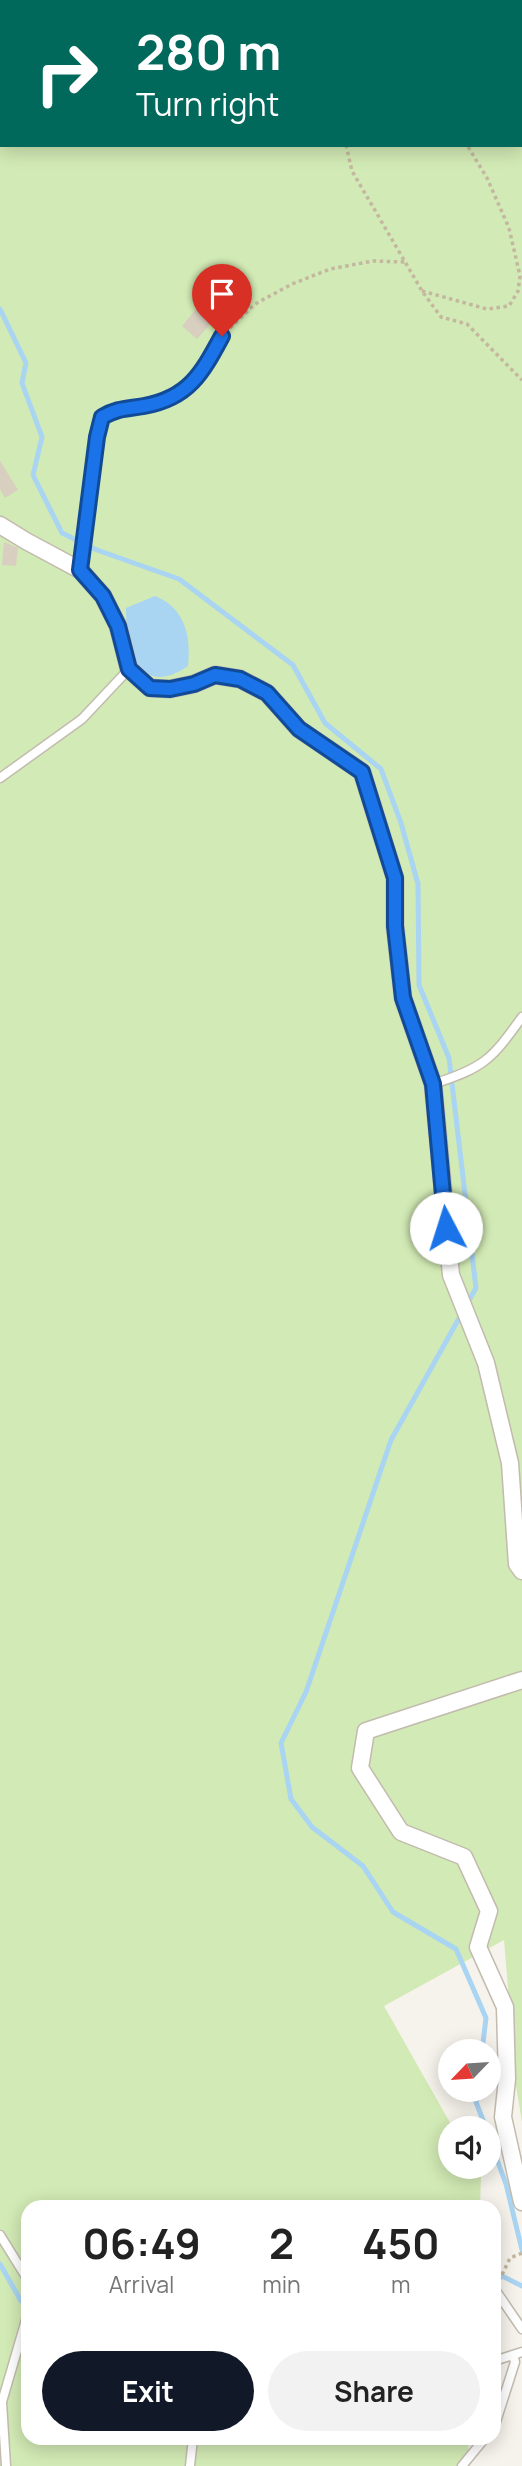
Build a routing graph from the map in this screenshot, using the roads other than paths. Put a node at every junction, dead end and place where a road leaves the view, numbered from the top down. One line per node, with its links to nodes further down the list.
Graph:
1 (222, 336): 3 (lane)
2 (0, 525): 3 (street)
3 (81, 562): 4 (street)
4 (129, 669): 5 (lane); 7 (street)
5 (0, 778)
6 (522, 1017): 7 (lane)
7 (433, 1084): 8 (street)
8 (518, 1530): 9 (street)
9 (522, 1571)
10 (522, 1680): 11 (street)
11 (522, 2202)
12 (0, 2235): 13 (lane)
13 (4, 2251): 14 (lane)
14 (21, 2272)
15 (501, 2297): 16 (lane)
16 (522, 2329)
17 (21, 2337): 24 (lane)
18 (522, 2352): 19 (lane)
19 (513, 2356): 20 (lane); 21 (lane)
20 (501, 2359)
21 (501, 2407)
22 (192, 2445): 25 (lane)
23 (480, 2445): 26 (lane)
24 (6, 2466)
25 (190, 2466)
26 (463, 2466)

